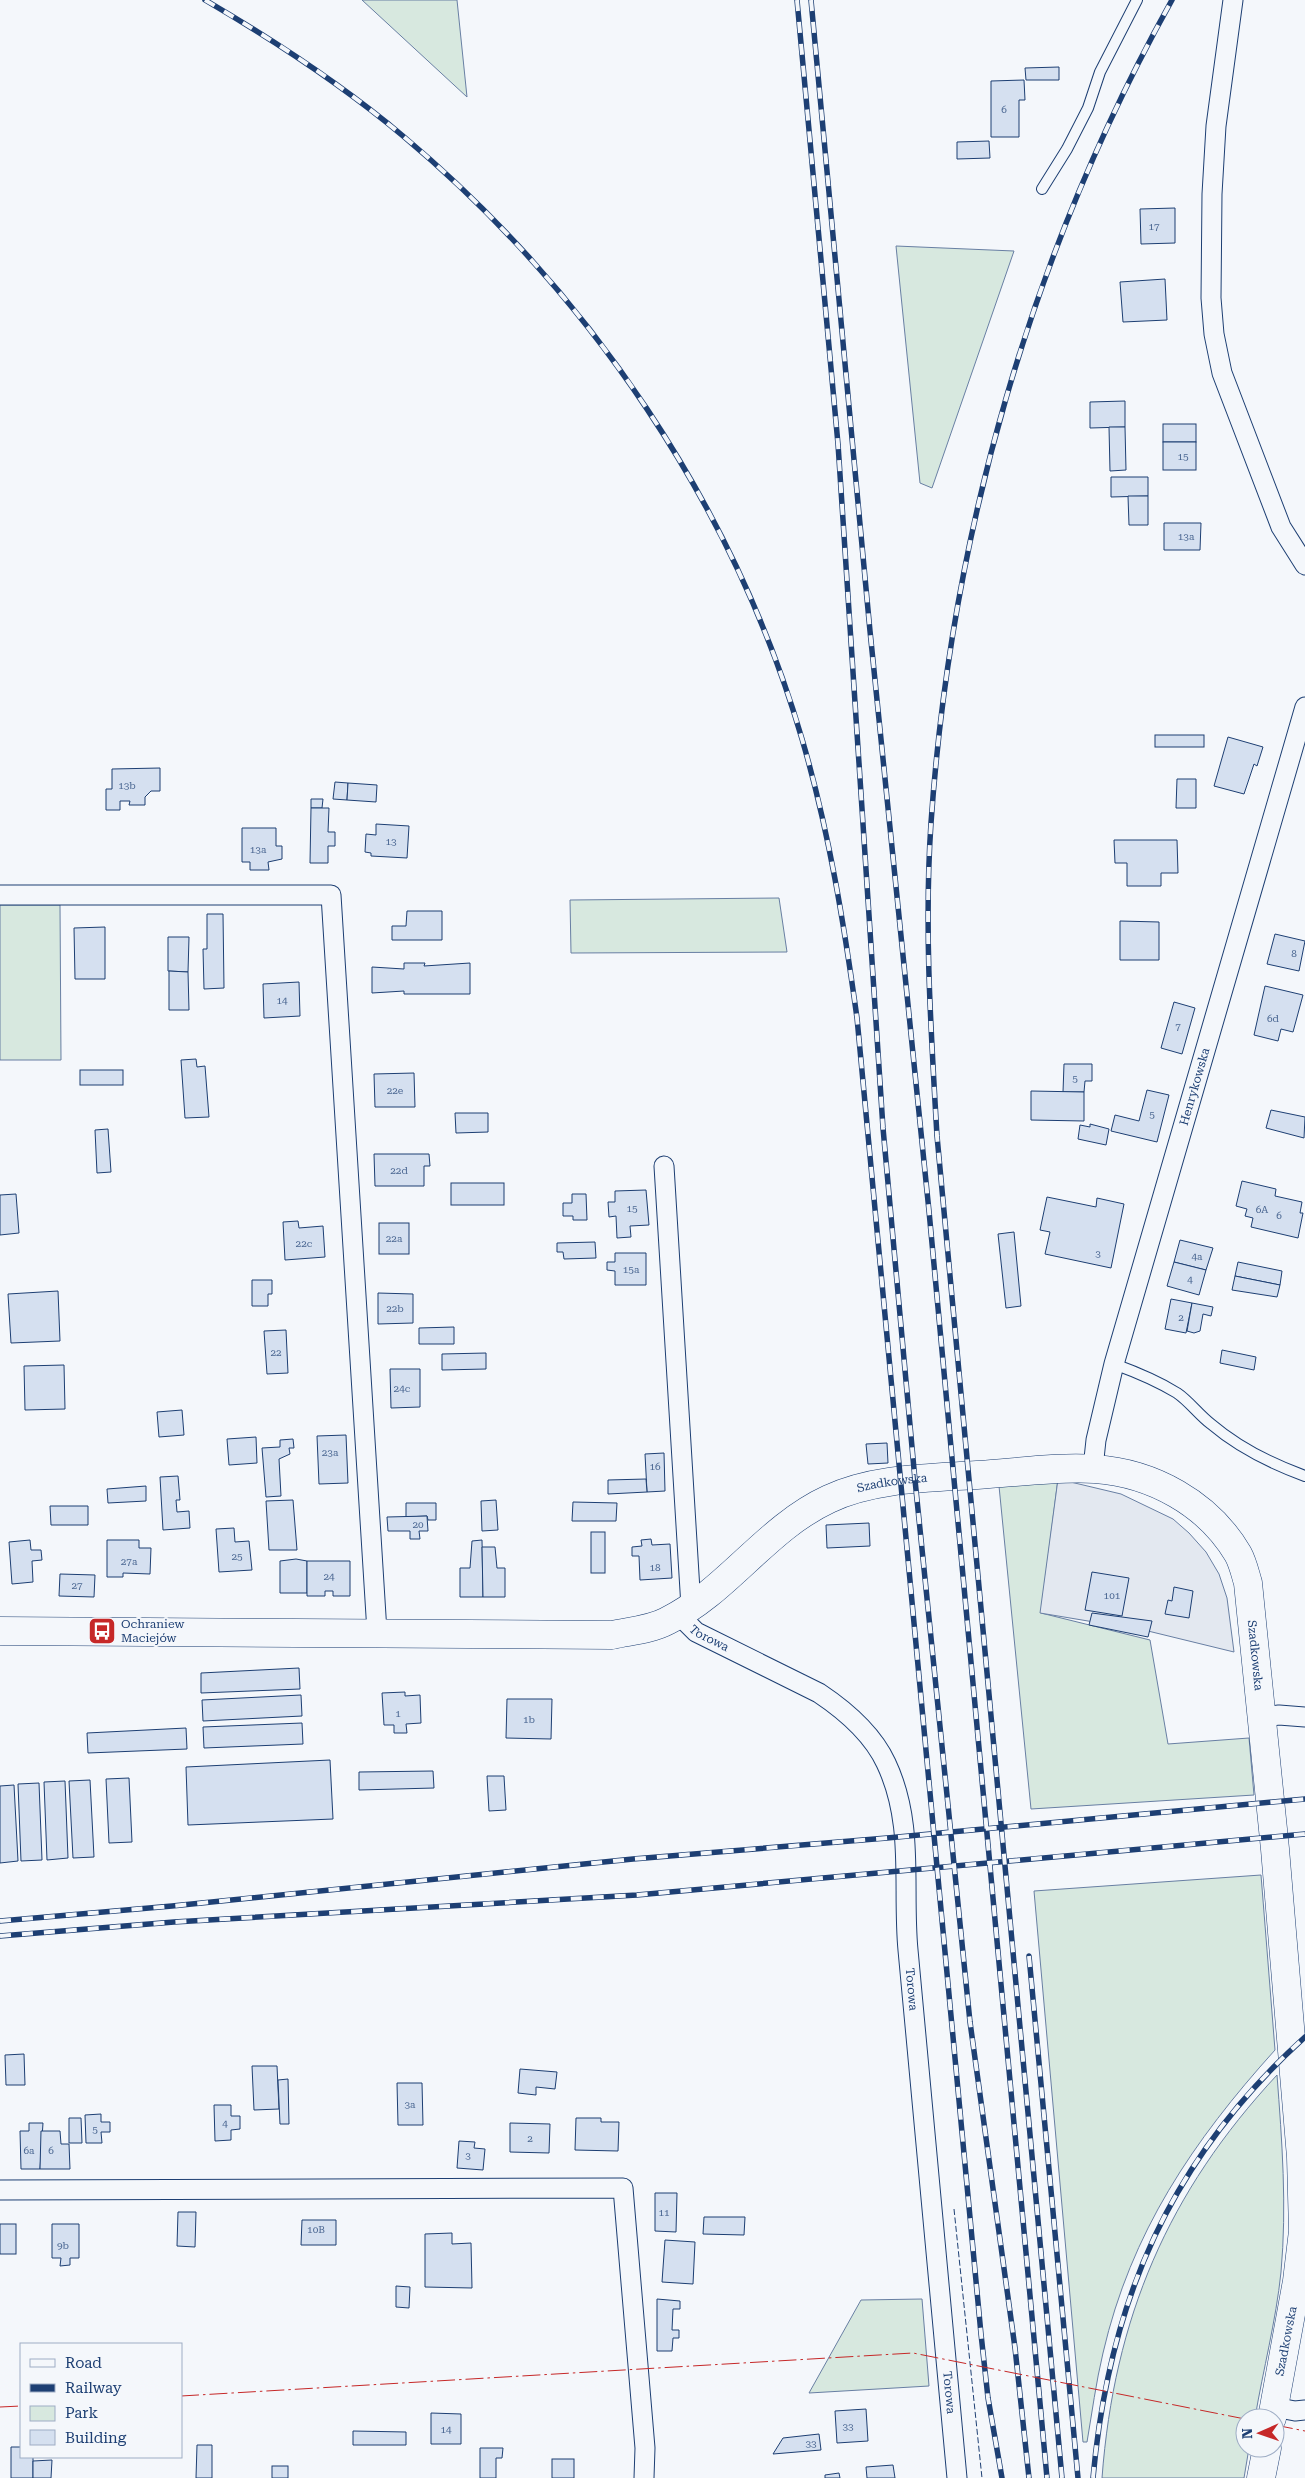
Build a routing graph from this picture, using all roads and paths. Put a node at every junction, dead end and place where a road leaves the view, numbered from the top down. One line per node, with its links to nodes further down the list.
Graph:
1 (1137, 0): 3 (lane)
2 (1233, 0): 4 (street)
3 (1042, 189)
4 (1305, 565)
5 (1305, 707): 8 (street, Henrykowska)
6 (0, 895): 13 (street)
7 (664, 1166): 11 (street)
8 (1114, 1364): 9 (street, Henrykowska); 10 (lane)
9 (1093, 1468): 11 (street, Szadkowska); 14 (street, Szadkowska)
10 (1305, 1476)
11 (685, 1611): 13 (street, Szadkowska); 22 (street, Torowa)
12 (0, 1631): 13 (street, Szadkowska)
13 (377, 1632)
14 (1263, 1717): 15 (street); 17 (street, Szadkowska)
15 (1305, 1718)
16 (0, 2190): 21 (street)
17 (1274, 2408)
18 (1305, 2410): 19 (street)
19 (1285, 2412)
20 (1264, 2458): 23 (street)
21 (644, 2478)
22 (957, 2478)
23 (1261, 2478)

